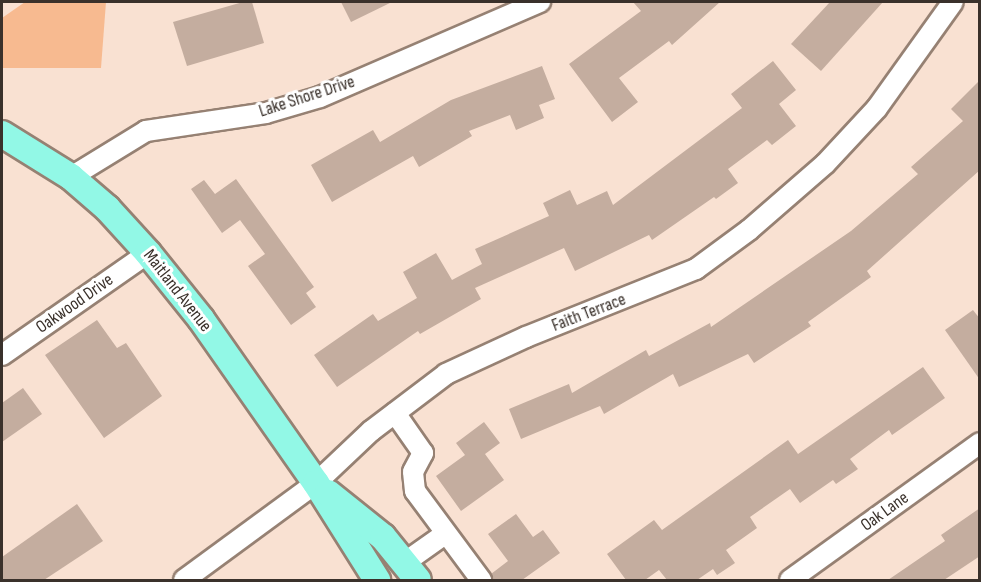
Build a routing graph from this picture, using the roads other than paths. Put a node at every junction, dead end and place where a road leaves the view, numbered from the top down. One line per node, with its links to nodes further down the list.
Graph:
1 (540, 2): 4 (street, Lake Shore Drive)
2 (953, 2): 7 (street, Faith Terrace)
3 (2, 134): 4 (main road, Maitland Avenue)
4 (71, 177): 5 (main road, Maitland Avenue)
5 (148, 253): 6 (street, Oakwood Drive); 9 (main road, Maitland Avenue)
6 (2, 355)
7 (394, 413): 9 (street, Faith Terrace); 10 (street)
8 (980, 443): 15 (street, Oak Lane)
9 (316, 483): 11 (main road, Maitland Avenue); 12 (street, Faith Terrace); 13 (main road, Maitland Avenue)
10 (445, 534): 11 (street); 14 (street)
11 (411, 572)
12 (184, 580)
13 (377, 580)
14 (481, 580)
15 (790, 580)

